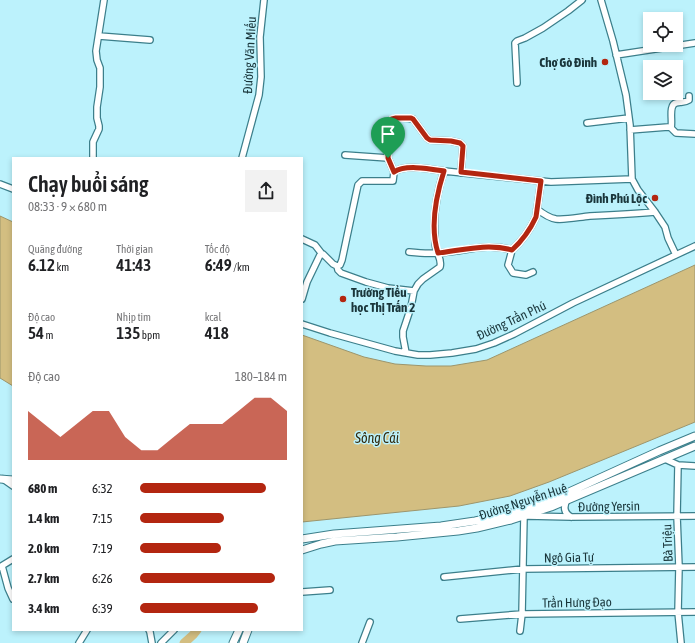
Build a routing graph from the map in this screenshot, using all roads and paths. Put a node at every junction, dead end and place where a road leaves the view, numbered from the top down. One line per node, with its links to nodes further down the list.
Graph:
1 (104, 0): 5 (street)
2 (264, 0): 18 (street, Đường Văn Miếu)
3 (582, 0): 9 (street)
4 (601, 0): 8 (street)
5 (99, 36): 6 (street); 17 (street)
6 (150, 40)
7 (695, 44): 8 (street)
8 (616, 55): 11 (street)
9 (517, 83)
10 (689, 96): 13 (street)
11 (629, 118): 12 (street); 14 (street)
12 (587, 123)
13 (671, 128): 14 (street); 15 (street)
14 (630, 130): 23 (street)
15 (695, 134)
16 (345, 156): 19 (street)
17 (93, 157)
18 (242, 157)
19 (388, 158): 21 (street); 22 (street)
20 (444, 171): 21 (street); 22 (street); 33 (street)
21 (394, 172): 36 (street)
22 (461, 172): 24 (street)
23 (632, 179): 24 (street); 28 (street)
24 (541, 181): 27 (street)
25 (0, 184): 26 (street)
26 (12, 188)
27 (537, 209): 28 (street); 31 (street)
28 (655, 212): 35 (street)
29 (303, 239): 34 (street)
30 (695, 246): 35 (street, Đường Trần Phú)
31 (512, 250): 33 (street); 37 (street)
32 (409, 252): 33 (street)
33 (438, 253): 38 (street)
34 (322, 254): 36 (street); 39 (street)
35 (676, 255): 41 (street, Đường Trần Phú)
36 (337, 266): 38 (street)
37 (533, 272)
38 (414, 291): 41 (street)
39 (303, 296)
40 (303, 324): 41 (street, Đường Trần Phú)
41 (406, 352)
42 (695, 436): 44 (main road, Đường Nguyễn Huệ)
43 (695, 446): 45 (main road, Đường Nguyễn Huệ)
44 (659, 451): 45 (main road); 52 (main road, Đường Nguyễn Huệ)
45 (664, 459): 46 (street); 51 (main road, Đường Nguyễn Huệ)
46 (678, 465): 47 (street); 53 (street, Bà Triệu)
47 (695, 466)
48 (1, 479): 49 (main road); 50 (street)
49 (12, 480)
50 (12, 485)
51 (567, 500): 52 (main road, Đường Nguyễn Huệ); 55 (street)
52 (523, 513): 55 (street, Đường Yersin); 56 (main road, Đường Nguyễn Huệ); 57 (main road, Đường Nguyễn Huệ); 64 (street)
53 (677, 516): 54 (street, Đường Yersin); 55 (street, Đường Yersin); 62 (street, Bà Triệu)
54 (695, 516)
55 (572, 517)
56 (397, 529): 57 (main road); 58 (main road, Đường Nguyễn Huệ)
57 (397, 537): 59 (main road, Đường Nguyễn Huệ)
58 (303, 539)
59 (303, 550)
60 (12, 560): 61 (street)
61 (1, 566): 68 (street)
62 (679, 567): 63 (street, Ngô Gia Tự); 64 (street, Ngô Gia Tự); 69 (street, Bà Triệu)
63 (695, 567)
64 (523, 569): 65 (street, Ngô Gia Tự); 71 (street)
65 (444, 577)
66 (330, 590): 67 (street)
67 (303, 592)
68 (12, 597)
69 (678, 612): 70 (street, Trần Hưng Đạo); 71 (street, Trần Hưng Đạo); 86 (street, Bà Triệu)
70 (695, 612)
71 (522, 614): 72 (street, Trần Hưng Đạo); 79 (street)
72 (460, 619)
73 (370, 622): 85 (street)
74 (86, 631): 80 (street)
75 (150, 631): 81 (street)
76 (173, 631): 82 (street)
77 (239, 631): 83 (main road)
78 (248, 631): 84 (main road)
79 (520, 631)
80 (79, 643)
81 (152, 643)
82 (161, 643)
83 (233, 643)
84 (242, 643)
85 (362, 643)
86 (681, 643)

